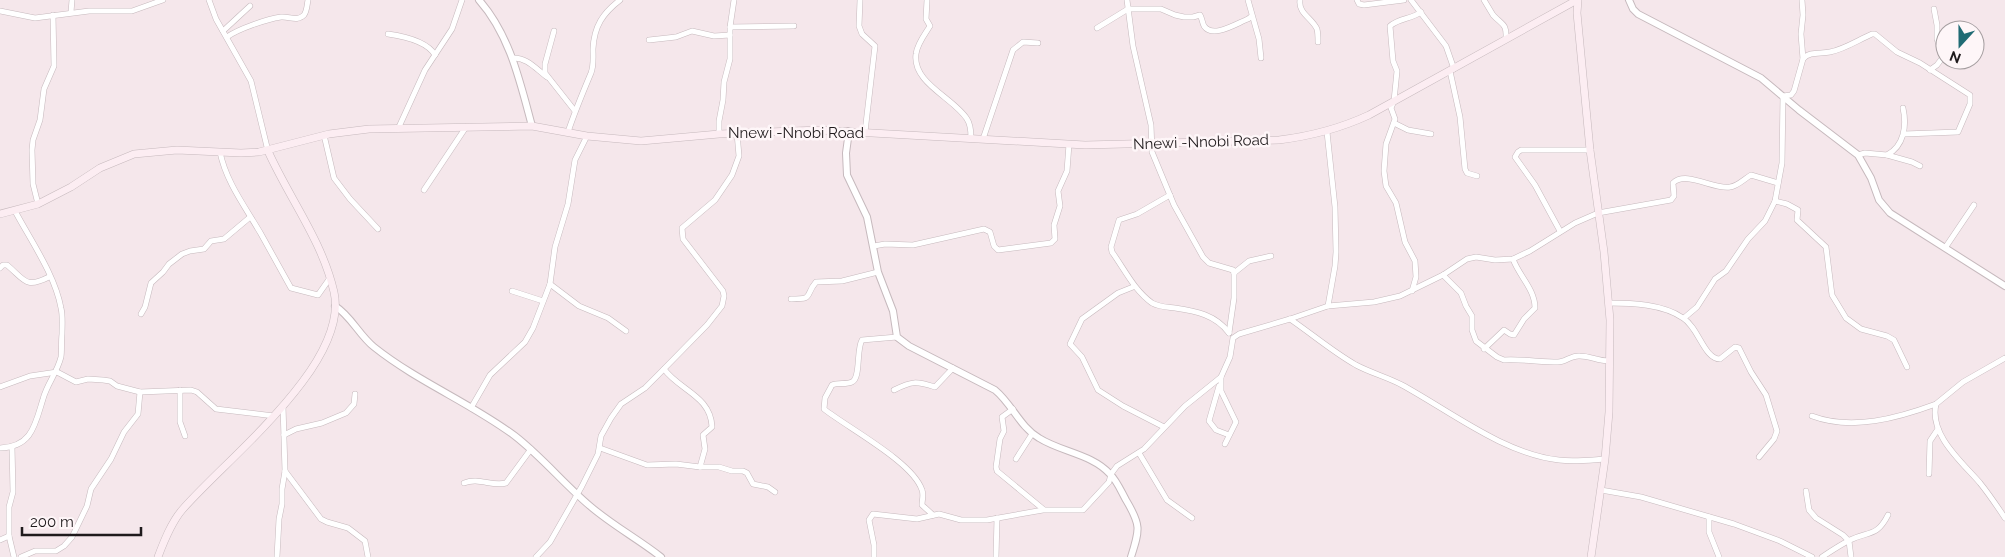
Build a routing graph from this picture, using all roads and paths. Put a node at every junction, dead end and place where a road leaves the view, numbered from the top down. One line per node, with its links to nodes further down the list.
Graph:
1 (72, 0): 26 (street)
2 (163, 0): 26 (street)
3 (209, 0): 34 (street)
4 (308, 0): 38 (street)
5 (462, 0): 43 (street)
6 (479, 0): 44 (street)
7 (620, 0): 53 (street)
8 (734, 0): 32 (street)
9 (860, 0): 60 (street)
10 (927, 0): 68 (street)
11 (1126, 0): 23 (street)
12 (1248, 0): 30 (street)
13 (1300, 0): 41 (street)
14 (1358, 0): 15 (street)
15 (1404, 0)
16 (1411, 0): 27 (street)
17 (1484, 0): 39 (street)
18 (1578, 0): 21 (main road, Nnewi -Nnobi Road); 28 (main road)
19 (1629, 0): 50 (street)
20 (1802, 0): 46 (street)
21 (1568, 5): 28 (main road); 39 (main road, Nnewi -Nnobi Road)
22 (250, 6): 34 (street)
23 (1128, 9): 30 (street); 33 (street); 71 (street)
24 (1934, 9): 48 (street)
25 (0, 10): 29 (street)
26 (71, 12): 29 (street)
27 (1421, 12): 47 (street); 51 (street)
28 (1577, 13): 73 (main road)
29 (52, 15): 83 (street)
30 (1252, 16): 45 (street)
31 (794, 26): 32 (street)
32 (730, 27): 37 (street)
33 (1097, 28)
34 (223, 31): 38 (street)
35 (554, 31): 49 (street)
36 (388, 34): 43 (street)
37 (730, 35): 40 (street); 63 (street)
38 (227, 37): 72 (street)
39 (1506, 39): 47 (main road, Nnewi -Nnobi Road)
40 (649, 40)
41 (1318, 42)
42 (1038, 43): 69 (street)
43 (435, 55): 57 (street)
44 (512, 58): 49 (street); 55 (street)
45 (1261, 58)
46 (1803, 60): 48 (street); 50 (street)
47 (1452, 70): 51 (main road, Nnewi -Nnobi Road); 78 (street)
48 (1930, 70): 65 (street)
49 (547, 77): 53 (street)
50 (1783, 96): 75 (street); 79 (street)
51 (1394, 101): 54 (street); 61 (main road, Nnewi -Nnobi Road)
52 (1903, 108): 65 (street)
53 (575, 111): 59 (street)
54 (1394, 123): 64 (street); 104 (street)
55 (532, 126): 56 (main road, Nnewi -Nnobi Road); 59 (main road, Nnewi -Nnobi Road)
56 (466, 127): 57 (main road, Nnewi -Nnobi Road); 80 (street)
57 (398, 129): 66 (main road, Nnewi -Nnobi Road)
58 (849, 131): 60 (main road, Nnewi -Nnobi Road); 62 (main road, Nnewi -Nnobi Road); 91 (street)
59 (568, 132): 67 (main road, Nnewi -Nnobi Road)
60 (865, 132): 68 (main road, Nnewi -Nnobi Road)
61 (1327, 132): 71 (main road, Nnewi -Nnobi Road); 110 (street)
62 (737, 133): 63 (main road, Nnewi -Nnobi Road); 123 (street)
63 (719, 134): 67 (main road, Nnewi -Nnobi Road)
64 (1431, 134)
65 (1904, 134): 76 (street)
66 (324, 135): 72 (main road, Nnewi -Nnobi Road); 89 (street)
67 (587, 136): 102 (street)
68 (971, 138): 69 (main road, Nnewi -Nnobi Road)
69 (983, 139): 70 (main road, Nnewi -Nnobi Road)
70 (1069, 144): 71 (main road, Nnewi -Nnobi Road); 91 (street)
71 (1152, 144): 81 (street)
72 (268, 150): 74 (main road, Nnewi -Nnobi Road); 100 (main road)
73 (1590, 150): 86 (main road); 90 (street)
74 (220, 152): 83 (main road, Nnewi -Nnobi Road); 88 (street)
75 (1858, 155): 76 (street); 92 (street)
76 (1886, 155): 77 (street)
77 (1920, 166)
78 (1477, 176)
79 (1778, 183): 82 (street); 86 (street)
80 (424, 190)
81 (1170, 195): 97 (street); 103 (street)
82 (1775, 201): 112 (street); 121 (street)
83 (38, 204): 85 (main road, Nnewi -Nnobi Road)
84 (1974, 204): 92 (street)
85 (15, 211): 87 (main road, Nnewi -Nnobi Road); 99 (street)
86 (1598, 213): 90 (street); 108 (main road)
87 (0, 214)
88 (249, 218): 100 (street); 111 (street)
89 (378, 229)
90 (1560, 231): 94 (street)
91 (874, 246): 96 (street)
92 (1945, 248): 101 (street)
93 (1271, 256): 97 (street)
94 (1513, 259): 98 (street); 118 (street)
95 (0, 268): 99 (street)
96 (878, 272): 106 (street); 116 (street)
97 (1234, 273): 115 (street)
98 (1443, 275): 104 (street); 118 (street)
99 (49, 277): 124 (street)
100 (330, 278): 109 (main road)
101 (2003, 283)
102 (550, 284): 107 (street); 114 (street)
103 (1133, 287): 115 (street); 138 (street)
104 (1412, 290): 110 (street)
105 (512, 291): 107 (street)
106 (791, 299)
107 (543, 301): 134 (street)
108 (1608, 303): 112 (street); 120 (main road)
109 (335, 306): 133 (main road); 134 (street)
110 (1328, 306): 113 (street)
111 (141, 314)
112 (1684, 318): 150 (street)
113 (1290, 319): 117 (street); 152 (street)
114 (626, 331)
115 (1229, 333): 117 (street)
116 (898, 337): 122 (street); 163 (street)
117 (1231, 344): 125 (street)
118 (1484, 349): 120 (street)
119 (2005, 358): 132 (street)
120 (1609, 361): 152 (main road)
121 (1907, 367)
122 (953, 368): 129 (street); 135 (street)
123 (664, 369): 147 (street); 153 (street)
124 (56, 372): 127 (street); 130 (street); 146 (street)
125 (1221, 377): 126 (street); 138 (street)
126 (1220, 384): 142 (street); 142 (street)
127 (0, 387)
128 (180, 390): 130 (street); 136 (street); 143 (street)
129 (894, 390)
130 (140, 392): 173 (street)
131 (355, 394): 141 (street)
132 (1936, 404): 137 (street); 139 (street)
133 (282, 406): 136 (main road); 141 (street)
134 (471, 408): 148 (street)
135 (1013, 409): 140 (street); 162 (street)
136 (274, 416): 174 (main road)
137 (1812, 416)
138 (1164, 427): 149 (street)
139 (1938, 429): 156 (street); 168 (street)
140 (1032, 434): 151 (street); 155 (street)
141 (284, 435): 154 (street)
142 (1229, 435): 144 (street)
143 (185, 436)
144 (1225, 444)
145 (0, 448): 146 (street)
146 (12, 448): 169 (street)
147 (600, 448): 153 (street); 161 (street)
148 (531, 449): 157 (street); 161 (street)
149 (1139, 453): 155 (street); 167 (street)
150 (1758, 457)
151 (1016, 459)
152 (1605, 459): 158 (main road)
153 (700, 467): 160 (street)
154 (285, 471): 175 (street); 176 (street)
155 (1111, 474): 162 (street); 181 (street)
156 (1929, 474)
157 (464, 483)
158 (1600, 490): 165 (street); 182 (main road)
159 (1806, 491): 171 (street)
160 (775, 492)
161 (577, 495): 177 (street); 178 (street)
162 (1043, 510): 166 (street)
163 (933, 515): 166 (street); 179 (street)
164 (1888, 515): 171 (street)
165 (1709, 517): 183 (street); 184 (street)
166 (997, 518): 180 (street)
167 (1192, 518)
168 (2005, 518)
169 (9, 536): 170 (street); 172 (street)
170 (0, 540)
171 (1849, 541): 185 (street); 186 (street)
172 (14, 557)
173 (21, 557)
174 (158, 557)
175 (277, 557)
176 (368, 557)
177 (536, 557)
178 (661, 557)
179 (874, 557)
180 (996, 557)
181 (1131, 557)
182 (1591, 557)
183 (1719, 557)
184 (1812, 557)
185 (1822, 557)
186 (1851, 557)

